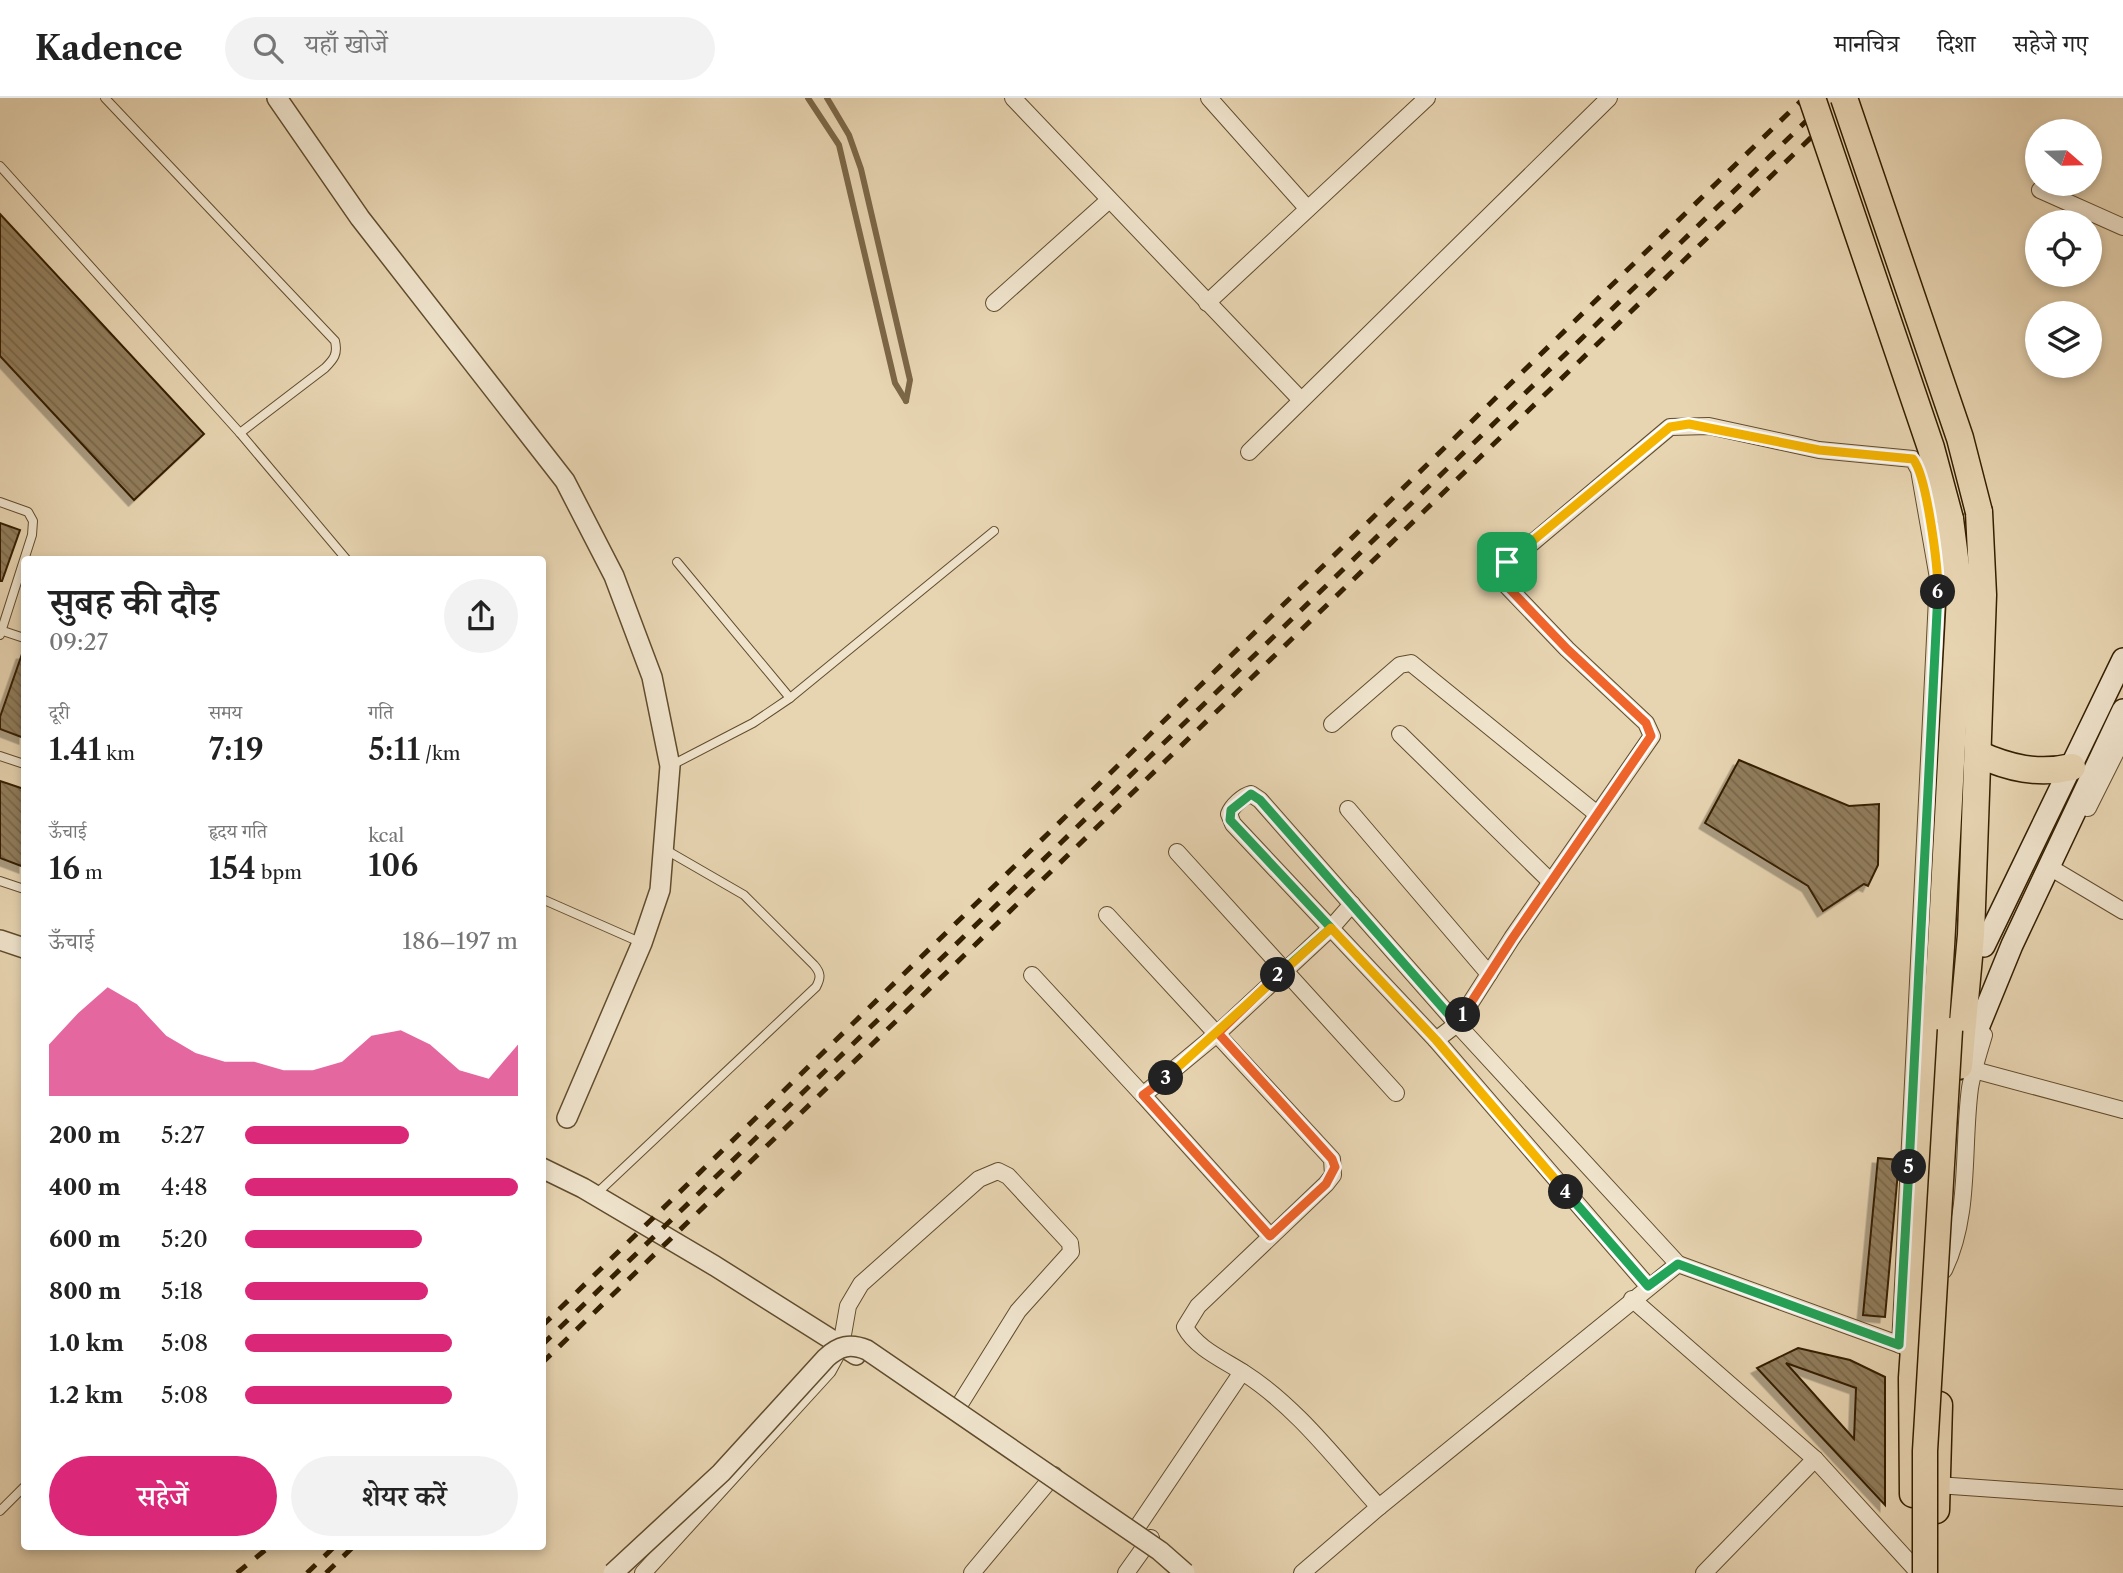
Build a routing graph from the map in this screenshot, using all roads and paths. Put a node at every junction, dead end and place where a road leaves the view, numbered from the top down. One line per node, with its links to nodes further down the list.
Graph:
1 (105, 98): 17 (lane)
2 (277, 98): 36 (street)
3 (1013, 98): 11 (street)
4 (1209, 98): 12 (street)
5 (1427, 98): 12 (street)
6 (1812, 98): 56 (highway, bridge)
7 (1844, 98): 33 (highway, bridge)
8 (1603, 100): 16 (street)
9 (0, 166): 17 (lane)
10 (2053, 196): 13 (street)
11 (1108, 201): 14 (street); 15 (street)
12 (1307, 208): 15 (street)
13 (2123, 227)
14 (994, 303)
15 (1207, 303): 16 (street)
16 (1301, 400): 18 (street)
17 (240, 433): 22 (lane)
18 (1249, 452)
19 (0, 502): 21 (lane)
20 (994, 531): 28 (lane)
21 (25, 556)
22 (344, 556)
23 (677, 562): 28 (lane)
24 (21, 568): 25 (lane)
25 (0, 632): 26 (lane)
26 (21, 637)
27 (2123, 659): 37 (main road)
28 (790, 698): 36 (lane)
29 (2123, 710): 53 (main road)
30 (1332, 724): 39 (street)
31 (1400, 734): 44 (street)
32 (2123, 738): 42 (street)
33 (1978, 754): 37 (highway); 54 (highway)
34 (0, 756): 35 (lane)
35 (21, 763)
36 (670, 766): 40 (street)
37 (2072, 767): 54 (main road)
38 (1348, 809): 58 (street)
39 (1597, 814): 44 (street); 76 (street)
40 (664, 849): 52 (street); 70 (lane)
41 (1177, 852): 57 (street)
42 (2056, 872): 48 (street); 64 (street)
43 (0, 881): 45 (lane)
44 (1551, 881): 58 (street)
45 (21, 888)
46 (546, 901): 52 (lane)
47 (1352, 904): 50 (street); 50 (street); 60 (street)
48 (2123, 911)
49 (1107, 915): 62 (street)
50 (1331, 928): 57 (street); 63 (street)
51 (0, 940): 55 (street)
52 (642, 943): 68 (street)
53 (2012, 945): 54 (main road); 64 (main road)
54 (1977, 946): 56 (main road); 64 (highway)
55 (21, 947)
56 (1941, 947): 76 (highway)
57 (1284, 969): 62 (street); 65 (street)
58 (1489, 974): 60 (street)
59 (1032, 975): 66 (street)
60 (1457, 1024): 63 (street); 72 (street)
61 (1950, 1030): 88 (main road, bridge)
62 (1218, 1033): 66 (street); 71 (street)
63 (1436, 1040): 73 (street)
64 (1965, 1076): 67 (street); 76 (highway)
65 (1395, 1093)
66 (1143, 1095): 71 (street)
67 (2123, 1110)
68 (567, 1118)
69 (546, 1170): 70 (street)
70 (595, 1195): 75 (street)
71 (1270, 1236): 77 (street)
72 (1678, 1264): 73 (street); 76 (street)
73 (1648, 1286): 74 (street)
74 (1632, 1300): 79 (street); 84 (street)
75 (841, 1346): 78 (street); 78 (street); 87 (street)
76 (1917, 1351): 81 (highway); 88 (highway)
77 (1242, 1372): 84 (street); 86 (street)
78 (955, 1412): 80 (street)
79 (1815, 1459): 88 (street); 94 (street)
80 (1054, 1475): 86 (street); 90 (street)
81 (1937, 1485): 83 (street); 88 (highway)
82 (21, 1491): 85 (lane)
83 (2123, 1498)
84 (1378, 1507): 93 (street)
85 (0, 1511)
86 (1143, 1533): 91 (street); 92 (street)
87 (646, 1572)
88 (1921, 1572)
89 (613, 1573): 92 (street, bridge)
90 (972, 1573)
91 (1126, 1573)
92 (1188, 1573)
93 (1302, 1573)
94 (1704, 1573)

